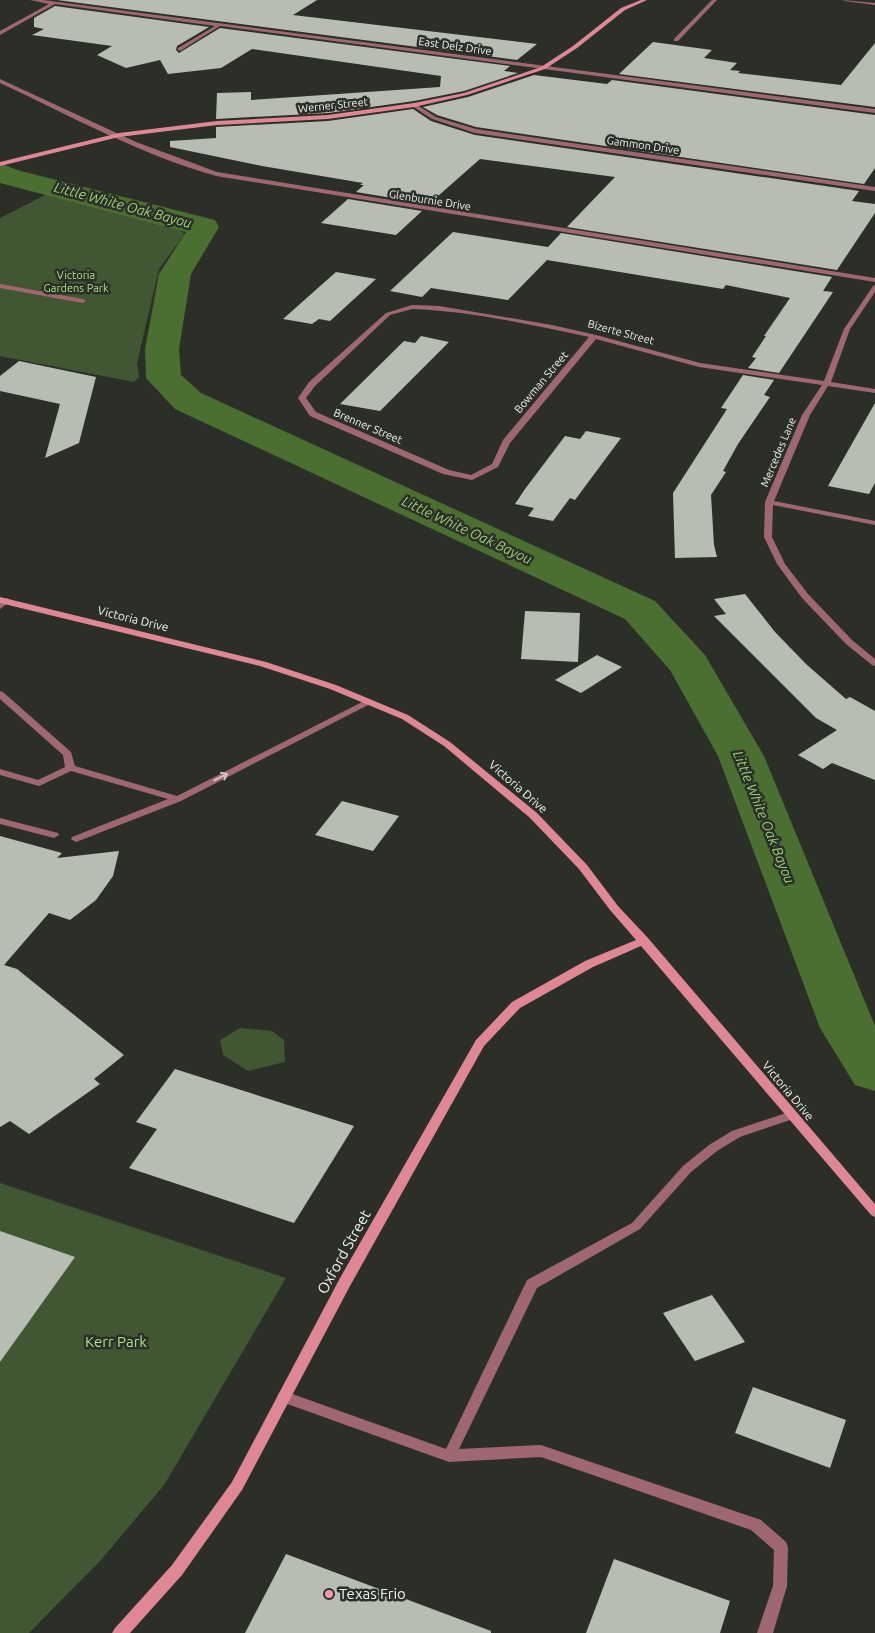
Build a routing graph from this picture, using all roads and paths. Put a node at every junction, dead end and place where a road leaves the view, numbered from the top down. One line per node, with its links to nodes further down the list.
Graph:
1 (32, 0): 5 (street, East Delz Drive)
2 (645, 0): 11 (street, Werner Street)
3 (715, 0): 9 (street)
4 (845, 0): 6 (street)
5 (54, 3): 7 (street, East Delz Drive); 8 (street)
6 (875, 4)
7 (219, 25): 10 (street); 11 (street, East Delz Drive)
8 (0, 32)
9 (676, 40)
10 (180, 49)
11 (543, 68): 13 (street, Werner Street); 14 (street, East Delz Drive)
12 (0, 81): 15 (street, Glenburnie Drive)
13 (414, 105): 15 (street, Werner Street); 17 (street, Gammon Drive)
14 (875, 112)
15 (118, 134): 16 (street, Werner Street); 18 (street, Glenburnie Drive)
16 (0, 164)
17 (875, 189)
18 (875, 280)
19 (0, 286): 21 (street)
20 (875, 287): 24 (street, Mercedes Lane)
21 (83, 301)
22 (369, 332): 23 (street, Bizerte Street); 26 (street, Brenner Street)
23 (594, 336): 24 (street, Bizerte Street); 26 (street, Bowman Street)
24 (827, 383): 25 (street, Bizerte Street); 27 (street, Mercedes Lane)
25 (875, 391)
26 (506, 442)
27 (769, 502): 28 (street); 30 (street, Mercedes Lane)
28 (875, 523)
29 (2, 602): 32 (street, Victoria Drive)
30 (875, 663)
31 (0, 694): 33 (street)
32 (369, 702): 35 (street, one-way to 32); 39 (street, Victoria Drive)
33 (70, 768): 34 (street); 35 (street)
34 (0, 772)
35 (178, 799): 38 (street)
36 (0, 821): 37 (street)
37 (54, 836)
38 (76, 839)
39 (644, 941): 40 (street, Victoria Drive); 42 (street, Oxford Street)
40 (792, 1115): 41 (street, Victoria Drive); 43 (street)
41 (875, 1212)
42 (284, 1397): 43 (street); 44 (street, Oxford Street)
43 (449, 1456): 45 (street)
44 (120, 1633)
45 (765, 1633)

